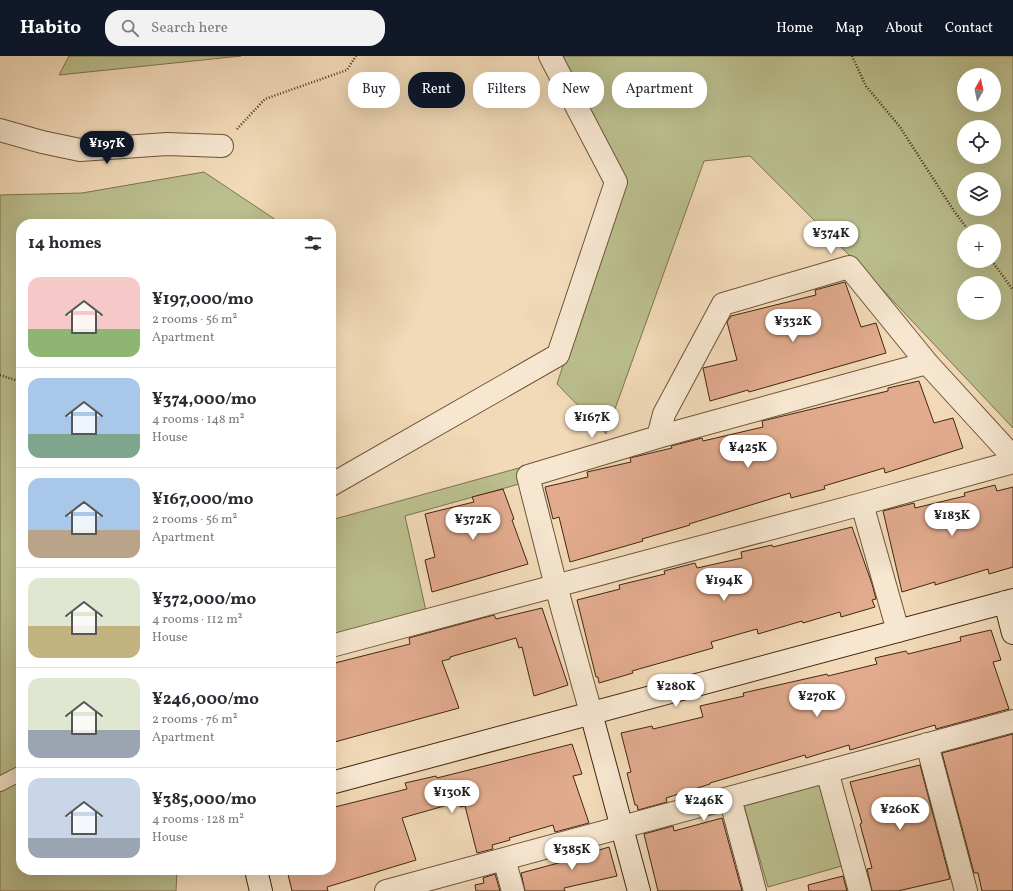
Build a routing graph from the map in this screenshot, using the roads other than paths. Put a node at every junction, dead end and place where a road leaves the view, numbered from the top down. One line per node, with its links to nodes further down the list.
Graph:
1 (550, 56): 8 (street)
2 (0, 130): 3 (street)
3 (222, 146)
4 (927, 363): 5 (street); 5 (street); 6 (street)
5 (658, 437): 10 (street)
6 (1013, 457)
7 (1013, 462): 9 (street)
8 (336, 483)
9 (862, 504): 10 (street); 12 (street)
10 (556, 586): 14 (street); 15 (street)
11 (1009, 601): 12 (street); 13 (street)
12 (898, 632): 15 (street)
13 (1013, 633)
14 (336, 645)
15 (591, 713): 20 (street); 23 (street)
16 (1013, 721): 17 (street)
17 (927, 744): 18 (street); 30 (street)
18 (827, 771): 22 (street); 29 (street)
19 (16, 776): 21 (lane)
20 (336, 782)
21 (0, 784)
22 (730, 798): 23 (street); 28 (street)
23 (622, 827): 24 (street); 27 (street)
24 (504, 859): 25 (street); 26 (street)
25 (389, 891)
26 (513, 891)
27 (639, 891)
28 (755, 891)
29 (860, 891)
30 (966, 891)

